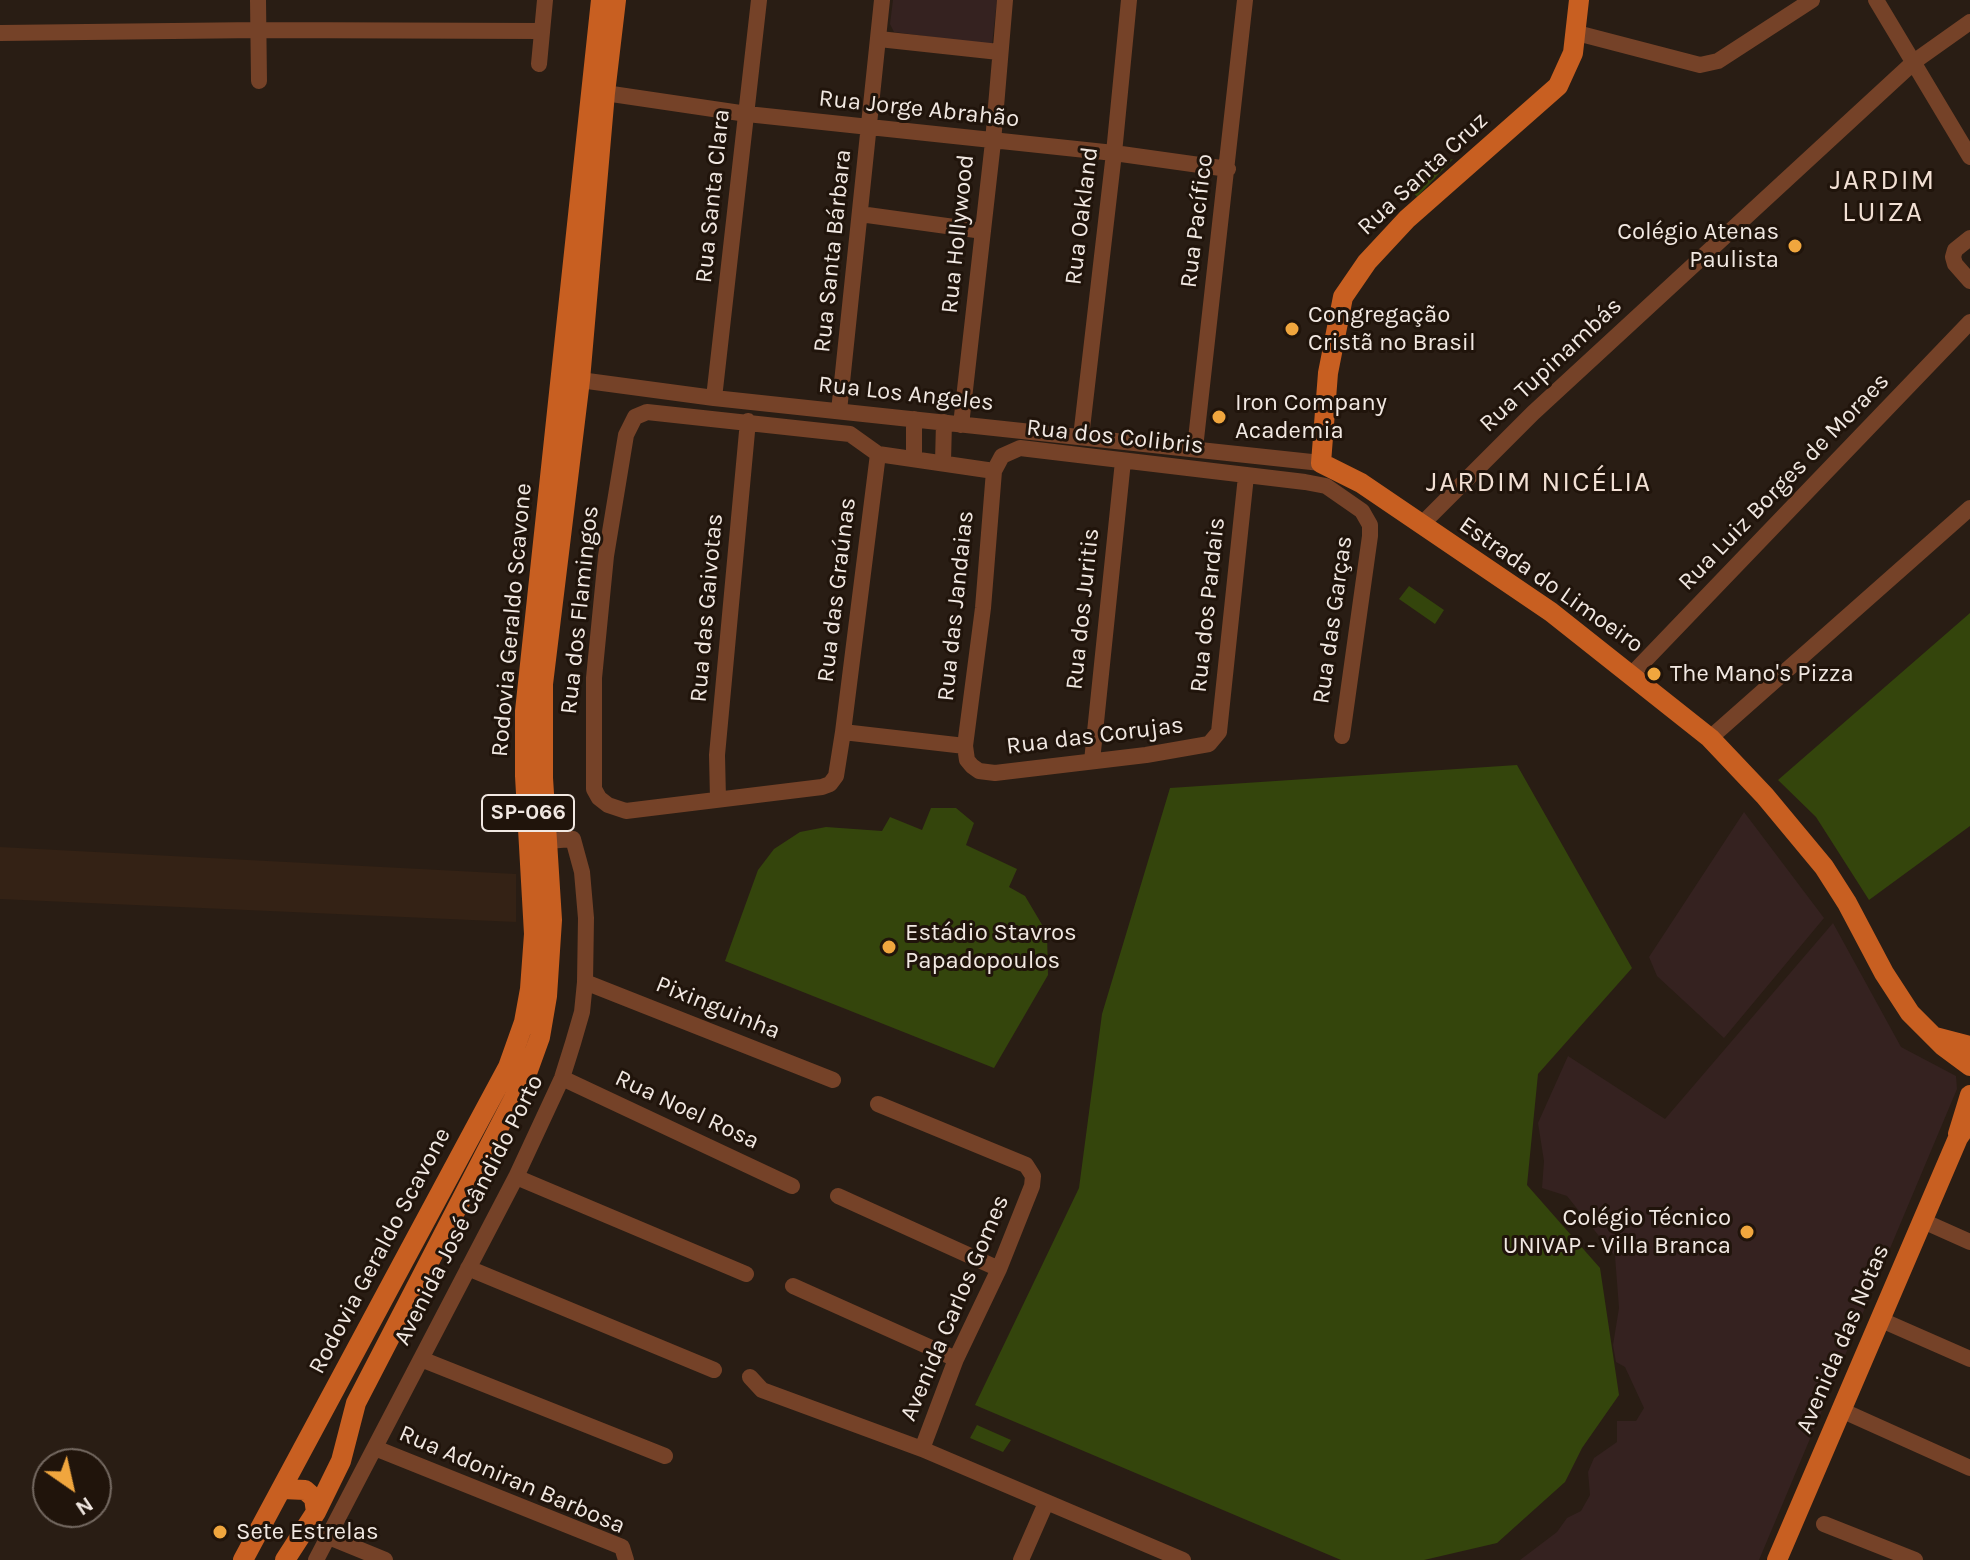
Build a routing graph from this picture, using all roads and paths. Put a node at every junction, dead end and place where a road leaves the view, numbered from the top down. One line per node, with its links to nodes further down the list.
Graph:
1 (258, 0): 14 (street)
2 (545, 0): 15 (street)
3 (601, 0): 92 (main road, Rodovia Geraldo Scavone / SP-066)
4 (616, 0): 23 (main road, Rodovia Geraldo Scavone / SP-066)
5 (759, 0): 24 (street, Rua Santa Clara)
6 (882, 0): 18 (street, Rua Santa Bárbara)
7 (1005, 0): 19 (street, Rua Hollywood)
8 (1129, 0): 27 (street, Rua Oakland)
9 (1245, 0): 29 (street, Rua Pacífico)
10 (1579, 0): 17 (main road)
11 (1812, 0): 17 (street)
12 (1876, 0): 20 (street)
13 (1970, 22): 20 (street, Rua Tupinambás)
14 (259, 30): 15 (street); 16 (street); 22 (street)
15 (541, 31): 21 (street)
16 (0, 33)
17 (1577, 33): 48 (main road, Rua Santa Cruz)
18 (879, 39): 19 (street); 25 (street, Rua Santa Bárbara)
19 (999, 52): 26 (street, Rua Hollywood)
20 (1915, 61): 28 (street); 53 (street, Rua Tupinambás)
21 (539, 64)
22 (259, 81)
23 (605, 93): 24 (street, Rua Jorge Abrahão); 35 (main road, Rodovia Geraldo Scavone / SP-066)
24 (747, 114): 25 (street, Rua Jorge Abrahão); 36 (street, Rua Santa Clara)
25 (870, 128): 26 (street, Rua Jorge Abrahão); 30 (street, Rua Santa Bárbara)
26 (993, 142): 27 (street, Rua Jorge Abrahão); 31 (street, Rua Hollywood)
27 (1114, 153): 29 (street, Rua Jorge Abrahão); 42 (street, Rua Oakland)
28 (1970, 157)
29 (1228, 169): 43 (street, Rua Pacífico)
30 (860, 214): 31 (street); 37 (street, Rua Santa Bárbara)
31 (983, 231): 41 (street, Rua Hollywood)
32 (1970, 238): 33 (street)
33 (1970, 281)
34 (1970, 322): 54 (street, Rua Luiz Borges de Moraes)
35 (580, 380): 36 (street, Rua Los Angeles); 62 (main road, Rodovia Geraldo Scavone / SP-066)
36 (714, 398): 37 (street, Rua Los Angeles)
37 (839, 411): 38 (street, Rua Los Angeles)
38 (914, 419): 40 (street, Rua Los Angeles); 45 (street)
39 (748, 421): 44 (street); 61 (street, Rua das Gaivotas); 61 (street, Rua dos Flamingos)
40 (944, 422): 41 (street, Rua Los Angeles); 47 (street)
41 (961, 425): 42 (street, Rua Los Angeles)
42 (1081, 437): 43 (street, Rua Los Angeles)
43 (1195, 448): 48 (street, Rua Los Angeles)
44 (878, 454): 45 (street); 55 (street, Rua das Graúnas)
45 (914, 458): 47 (street)
46 (1123, 461): 49 (street, Rua dos Colibris); 50 (street, Rua dos Colibris); 60 (street, Rua dos Juritis)
47 (943, 462): 49 (street)
48 (1321, 463): 53 (main road, Estrada do Limoeiro)
49 (994, 471): 59 (street, Rua das Jandaias)
50 (1246, 476): 52 (street, Rua dos Colibris); 58 (street, Rua dos Pardais)
51 (1970, 508): 57 (street)
52 (1362, 511): 56 (street, Rua das Garças)
53 (1421, 525): 54 (main road, Estrada do Limoeiro)
54 (1632, 674): 57 (main road, Estrada do Limoeiro)
55 (843, 732): 59 (street); 61 (street)
56 (1342, 736)
57 (1710, 738): 64 (main road, Estrada do Limoeiro)
58 (1215, 739): 60 (street, Rua das Corujas)
59 (965, 746): 60 (street, Rua das Corujas)
60 (1092, 761)
61 (718, 799)
62 (547, 841): 63 (street, Avenida José Cândido Porto); 94 (main road, Rodovia Geraldo Scavone / SP-066)
63 (585, 982): 67 (street, Avenida José Cândido Porto); 68 (street, Pixinguinha)
64 (1934, 1037): 65 (main road); 66 (main road, Estrada do Limoeiro)
65 (1970, 1046)
66 (1970, 1066)
67 (562, 1078): 72 (street, Avenida José Cândido Porto); 73 (street, Rua Noel Rosa)
68 (833, 1080)
69 (1970, 1095): 71 (main road, Avenida das Notas)
70 (878, 1104): 78 (street, Avenida Carlos Gomes)
71 (1964, 1129): 75 (main road, Avenida das Notas)
72 (516, 1177): 77 (street, Avenida José Cândido Porto); 79 (street)
73 (792, 1186)
74 (838, 1196): 78 (street)
75 (1923, 1221): 76 (street); 81 (main road, Avenida das Notas)
76 (1970, 1242)
77 (468, 1268): 82 (street, Avenida José Cândido Porto); 85 (street)
78 (999, 1269): 83 (street, Avenida Carlos Gomes)
79 (746, 1274)
80 (793, 1286): 83 (street)
81 (1879, 1319): 84 (street); 87 (main road, Avenida das Notas)
82 (421, 1359): 88 (street, Avenida José Cândido Porto); 90 (street)
83 (956, 1359): 89 (street, Avenida Carlos Gomes)
84 (1970, 1359)
85 (714, 1370)
86 (750, 1377): 89 (street)
87 (1841, 1410): 91 (street); 104 (main road, Avenida das Notas)
88 (375, 1448): 96 (street, Avenida José Cândido Porto); 101 (street, Rua Adoniran Barbosa)
89 (922, 1449): 93 (street)
90 (665, 1456)
91 (1970, 1468)
92 (283, 1489): 94 (main road); 97 (main road, Rodovia Geraldo Scavone / SP-066)
93 (1046, 1503): 102 (street); 103 (street)
94 (316, 1512): 98 (main road, Rodovia Geraldo Scavone / SP-066)
95 (1824, 1524): 105 (street)
96 (329, 1537): 99 (street, Avenida José Cândido Porto); 100 (street)
97 (245, 1559)
98 (285, 1560)
99 (316, 1560)
100 (385, 1560)
101 (626, 1560)
102 (1021, 1560)
103 (1183, 1560)
104 (1777, 1560)
105 (1915, 1560)

